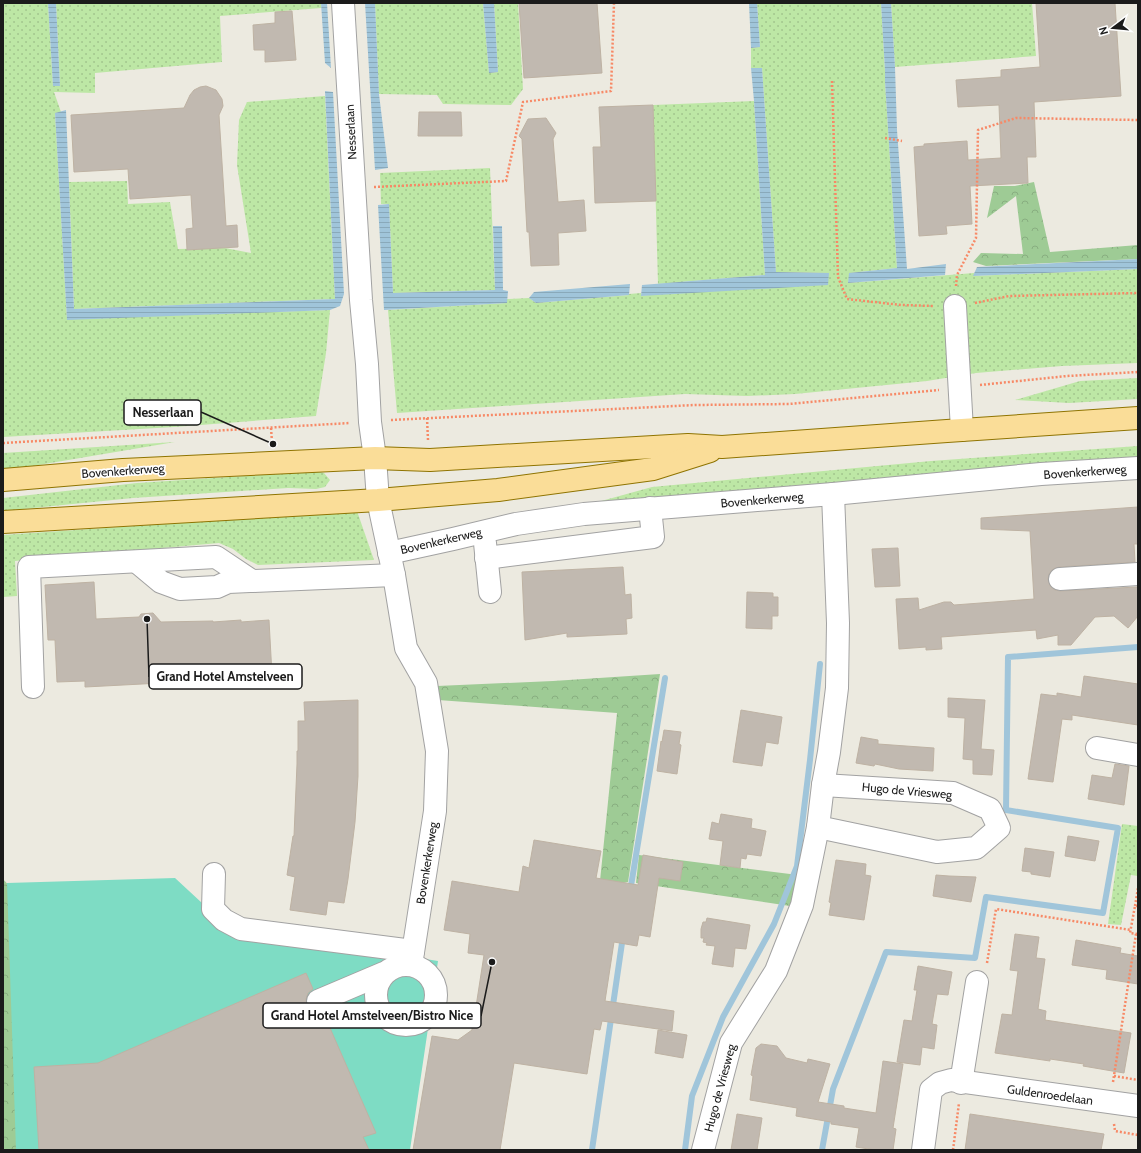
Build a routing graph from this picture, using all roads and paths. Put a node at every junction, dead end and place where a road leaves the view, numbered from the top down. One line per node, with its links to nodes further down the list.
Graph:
1 (343, 3): 7 (street, Nesserlaan)
2 (614, 3): 7 (path)
3 (832, 81): 10 (path)
4 (1138, 120): 8 (path)
5 (885, 138): 6 (path)
6 (902, 142)
7 (354, 189): 14 (street, Nesserlaan)
8 (957, 275)
9 (1138, 293): 10 (path)
10 (955, 306): 12 (street)
11 (1138, 372): 12 (path)
12 (960, 388): 14 (path); 16 (street)
13 (1138, 418): 16 (main road, Bovenkerkerweg)
14 (378, 421): 15 (path); 20 (street, Nesserlaan)
15 (271, 428): 17 (path); 18 (path)
16 (962, 430): 19 (main road, Bovenkerkerweg)
17 (3, 443)
18 (273, 444)
19 (722, 447): 20 (main road, Bovenkerkerweg); 24 (main road, Bovenkerkerweg)
20 (375, 458): 22 (main road, Bovenkerkerweg); 24 (street, Nesserlaan)
21 (1138, 468): 23 (street, Bovenkerkerweg)
22 (3, 480)
23 (833, 494): 25 (street, Bovenkerkerweg); 39 (street, Hugo de Vriesweg)
24 (378, 500): 26 (main road, Bovenkerkerweg); 28 (street, Bovenkerkerweg)
25 (650, 508): 27 (street, Bovenkerkerweg); 29 (street)
26 (3, 522)
27 (484, 532): 28 (street, Bovenkerkerweg); 29 (street)
28 (389, 553): 32 (street, Bovenkerkerweg)
29 (486, 558): 35 (street)
30 (137, 562): 34 (street); 34 (street); 36 (street)
31 (1138, 574): 33 (street)
32 (394, 575): 34 (street); 46 (street, Bovenkerkerweg)
33 (1060, 579)
34 (252, 581)
35 (490, 592)
36 (33, 687)
37 (1097, 748): 38 (street)
38 (1138, 755)
39 (823, 784): 40 (street, Hugo de Vriesweg); 40 (street, Hugo de Vriesweg)
40 (818, 827): 55 (street, Hugo de Vriesweg)
41 (214, 874): 46 (street)
42 (1138, 888): 43 (path)
43 (1136, 906): 44 (path)
44 (1131, 930): 45 (path); 48 (path)
45 (1137, 934): 50 (path)
46 (412, 958): 47 (street); 47 (street)
47 (384, 973): 49 (street)
48 (977, 982): 52 (street)
49 (318, 1001)
50 (1114, 1076): 51 (path); 53 (path)
51 (1138, 1080)
52 (961, 1083): 53 (street, Guldenroedelaan); 56 (street, Guldenroedelaan); 57 (path)
53 (1110, 1103): 54 (street, Guldenroedelaan)
54 (1138, 1106)
55 (703, 1150)
56 (923, 1150)
57 (953, 1150)

